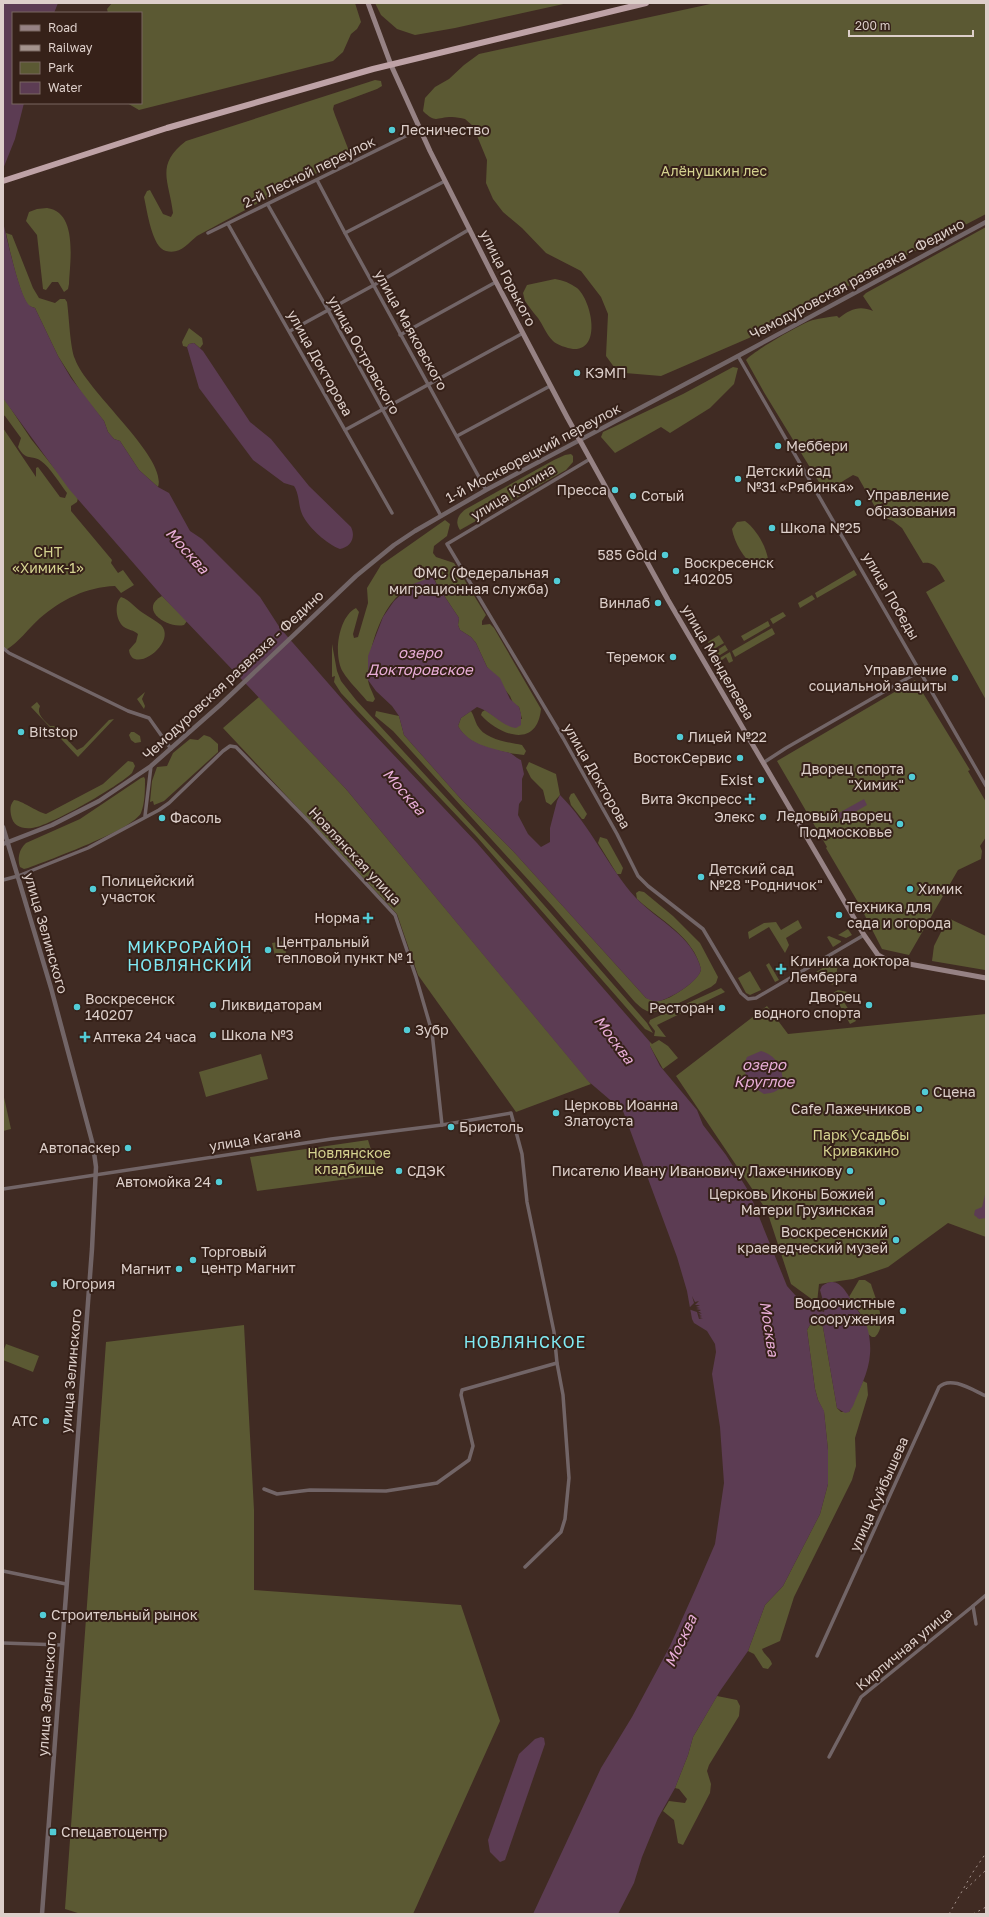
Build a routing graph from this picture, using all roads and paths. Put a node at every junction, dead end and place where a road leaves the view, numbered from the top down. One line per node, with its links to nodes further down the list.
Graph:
1 (368, 3): 3 (main road, улица Горького)
2 (646, 3): 3 (highway)
3 (391, 64): 4 (main road, улица Горького); 6 (highway)
4 (420, 129): 5 (street, 2-й Лесной переулок); 7 (main road, улица Горького)
5 (317, 180): 8 (street, 2-й Лесной переулок); 13 (street, улица Маяковского)
6 (3, 181)
7 (445, 181): 11 (main road, улица Горького); 13 (street)
8 (268, 205): 10 (street, 2-й Лесной переулок); 16 (street, улица Островского)
9 (986, 222): 20 (street, Чемодуровская развязка - Федино)
10 (228, 224): 12 (street, 2-й Лесной переулок); 17 (street, улица Докторова)
11 (470, 230): 14 (main road, улица Горького); 15 (street)
12 (208, 233)
13 (345, 233): 15 (street, улица Маяковского)
14 (496, 282): 18 (main road, улица Горького); 19 (street)
15 (374, 285): 16 (street); 19 (street, улица Маяковского)
16 (328, 310): 17 (street); 23 (street, улица Островского)
17 (290, 331): 24 (street, улица Докторова)
18 (523, 333): 21 (street); 22 (main road, улица Горького)
19 (400, 335): 21 (street, улица Маяковского)
20 (738, 356): 26 (street, 1-й Москворецкий переулок); 34 (street, улица Победы)
21 (429, 385): 23 (street); 25 (street, улица Маяковского)
22 (550, 386): 25 (street); 26 (main road, улица Горького)
23 (382, 410): 24 (street); 30 (street, улица Островского)
24 (345, 430): 29 (street, улица Докторова)
25 (457, 436): 28 (street, улица Маяковского)
26 (579, 440): 27 (main road, улица Менделеева); 28 (street, 1-й Москворецкий переулок)
27 (590, 459): 31 (street, улица Колина); 36 (main road, улица Менделеева)
28 (486, 490): 30 (street, 1-й Москворецкий переулок)
29 (392, 513)
30 (441, 516): 32 (street, 1-й Москворецкий переулок)
31 (447, 544): 46 (street, улица Докторова)
32 (347, 584): 35 (street, Чемодуровская развязка - Федино)
33 (3, 648): 35 (street)
34 (920, 671): 36 (street); 38 (street, улица Победы)
35 (171, 749): 37 (street, Чемодуровская развязка - Федино)
36 (763, 763): 46 (main road, улица Менделеева)
37 (151, 766): 39 (street); 43 (street, Чемодуровская развязка - Федино)
38 (986, 786)
39 (146, 809): 40 (street); 41 (street)
40 (157, 811): 41 (street); 48 (street, Новлянская улица)
41 (145, 816): 44 (street)
42 (3, 828): 43 (street, улица Зелинского)
43 (5, 843): 44 (street, улица Зелинского)
44 (18, 876): 45 (street); 49 (street, улица Зелинского)
45 (3, 880)
46 (864, 935): 47 (main road, улица Менделеева)
47 (986, 978)
48 (442, 1125): 49 (street, улица Кагана); 51 (street, улица Кагана)
49 (95, 1174): 50 (street, улица Кагана); 56 (street, улица Зелинского)
50 (3, 1189)
51 (557, 1363): 53 (street); 54 (street)
52 (986, 1396): 62 (street, улица Куйбышева)
53 (264, 1489)
54 (525, 1567)
55 (3, 1571): 56 (street)
56 (66, 1584): 61 (street, улица Зелинского)
57 (986, 1595): 58 (street, Кирпичная улица)
58 (973, 1606): 59 (street); 63 (street, Кирпичная улица)
59 (976, 1624)
60 (3, 1643): 61 (street)
61 (62, 1645): 64 (street, улица Зелинского)
62 (817, 1656)
63 (829, 1757)
64 (42, 1913)

